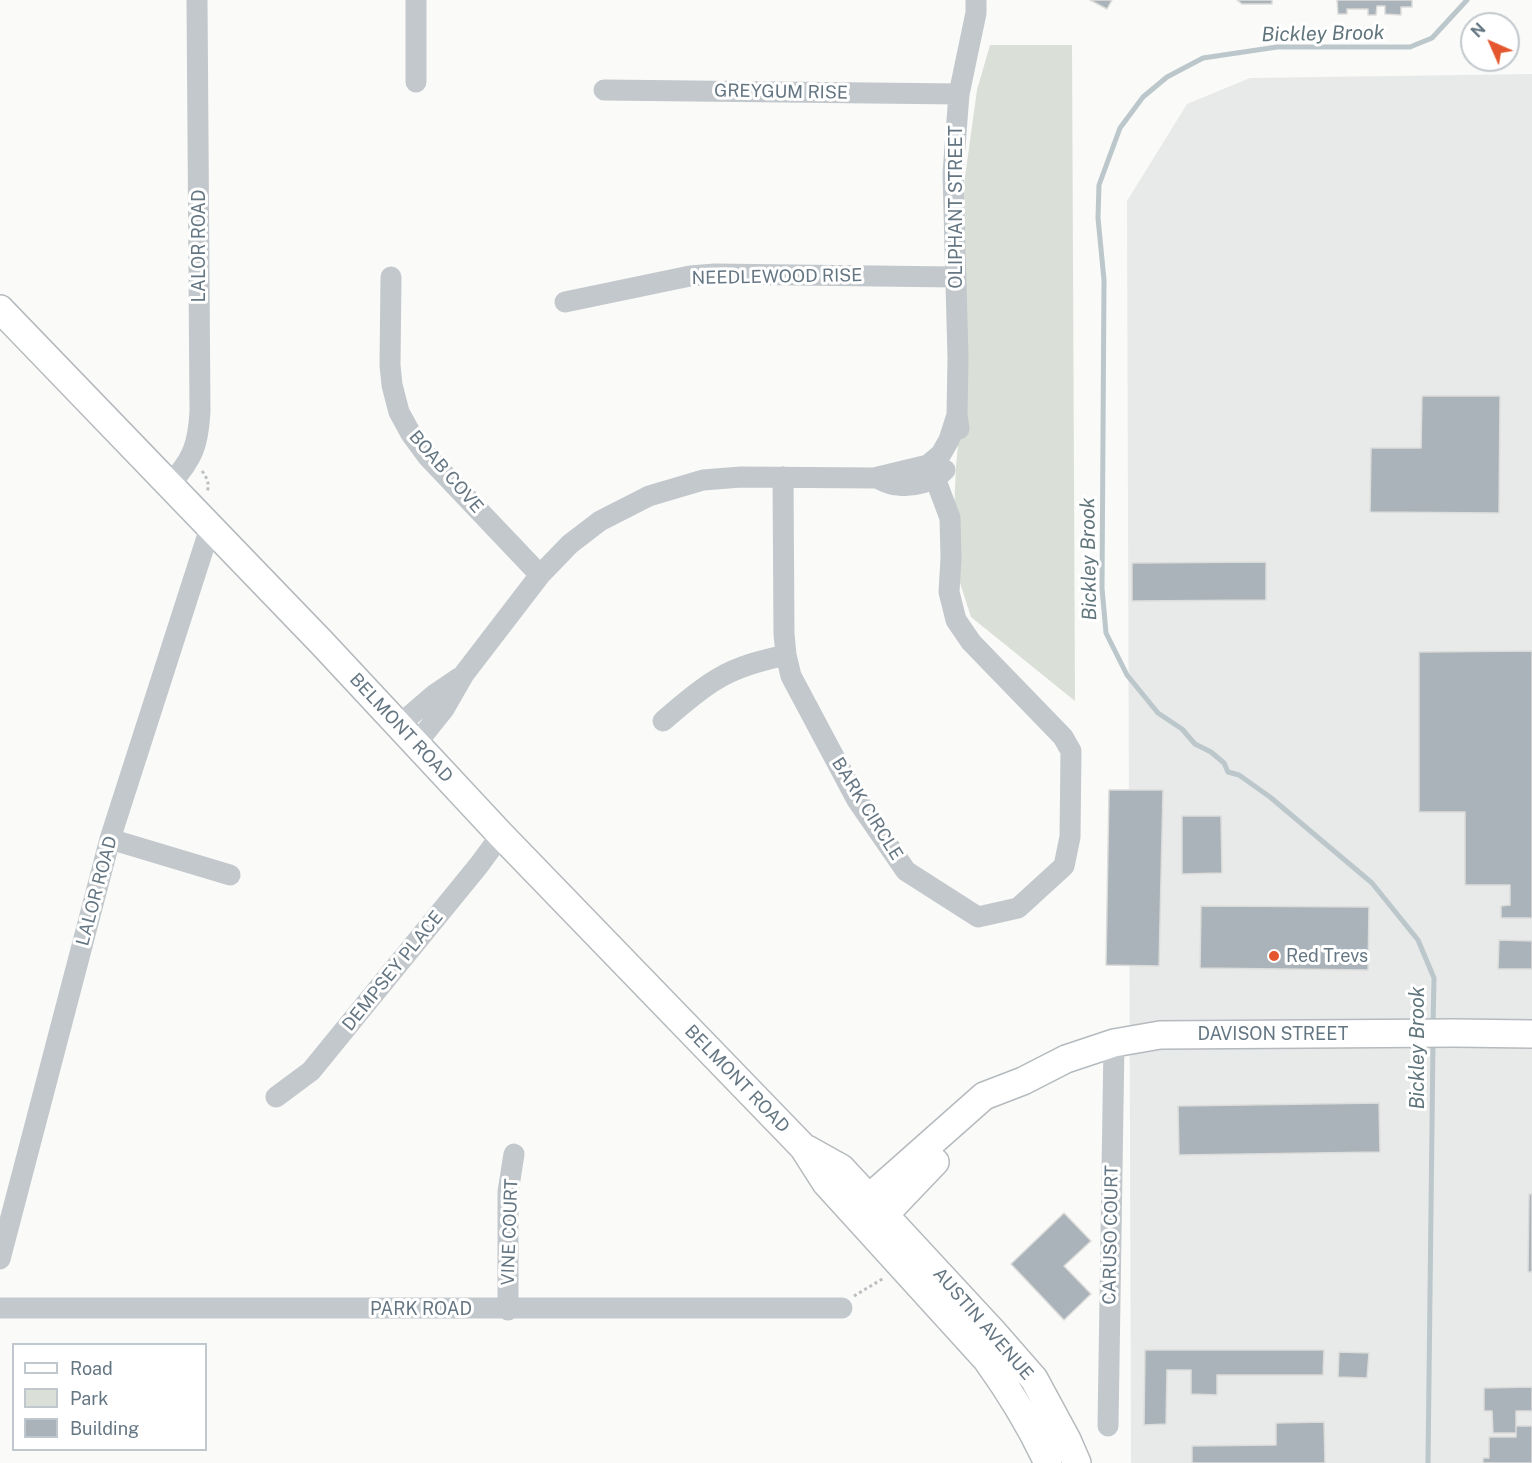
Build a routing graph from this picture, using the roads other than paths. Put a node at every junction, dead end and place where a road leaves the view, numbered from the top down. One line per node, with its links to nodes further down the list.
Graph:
1 (197, 0): 13 (street, LALOR ROAD)
2 (416, 0): 4 (street)
3 (976, 0): 6 (street, OLIPHANT STREET)
4 (416, 82)
5 (604, 90): 6 (street, GREYGUM RISE)
6 (959, 94): 7 (street, OLIPHANT STREET)
7 (955, 277): 9 (street, NEEDLEWOOD RISE); 11 (street, OLIPHANT STREET)
8 (391, 278): 15 (street, BOAB COVE)
9 (564, 302)
10 (0, 309): 13 (main road, BELMONT ROAD)
11 (932, 472): 12 (street); 16 (street, BARK CIRCLE)
12 (783, 477): 15 (street); 16 (street, BARK CIRCLE)
13 (170, 484): 14 (main road, BELMONT ROAD)
14 (210, 528): 18 (main road, BELMONT ROAD); 20 (street, LALOR ROAD)
15 (540, 575): 18 (street)
16 (786, 655): 17 (street)
17 (663, 721)
18 (407, 735): 19 (main road, BELMONT ROAD)
19 (501, 835): 24 (street, DEMPSEY PLACE); 26 (main road, BELMONT ROAD)
20 (110, 839): 21 (street); 27 (street, LALOR ROAD)
21 (230, 875)
22 (1532, 1034): 23 (main road, DAVISON STREET)
23 (1114, 1043): 26 (main road, DAVISON STREET); 31 (street, CARUSO COURT)
24 (276, 1097)
25 (514, 1154): 30 (street, VINE COURT)
26 (869, 1214): 32 (main road, AUSTIN AVENUE); 33 (main road, AUSTIN AVENUE)
27 (0, 1259)
28 (0, 1308): 30 (street, PARK ROAD)
29 (842, 1308): 30 (street, PARK ROAD)
30 (508, 1310)
31 (1108, 1426)
32 (1048, 1463)
33 (1077, 1463)

